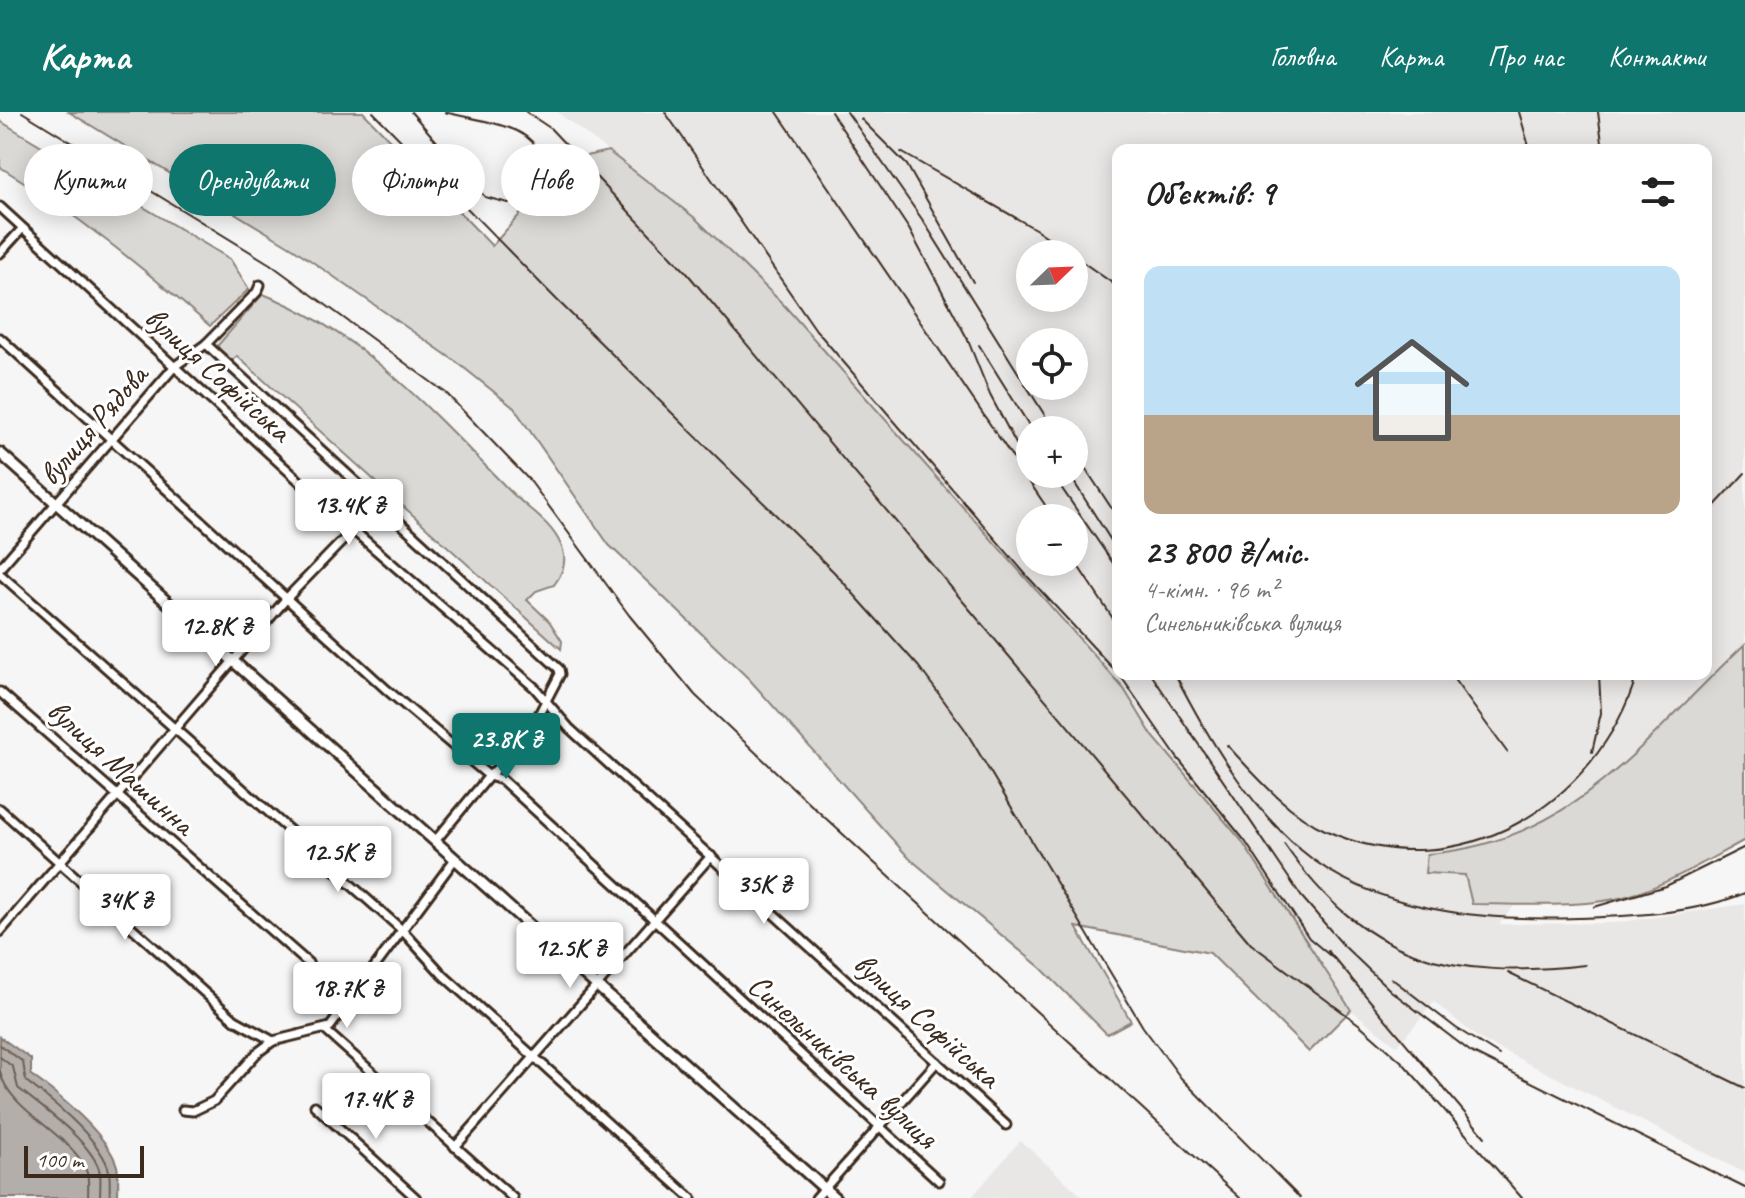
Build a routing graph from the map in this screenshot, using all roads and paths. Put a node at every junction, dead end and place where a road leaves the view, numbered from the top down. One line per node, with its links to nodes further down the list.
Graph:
1 (0, 207): 2 (street, вулиця Софійська)
2 (22, 229): 3 (street); 7 (street, вулиця Софійська)
3 (0, 253)
4 (260, 285): 6 (street, вулиця Рядова)
5 (0, 338): 8 (street, Синельниківська вулиця)
6 (206, 344): 7 (street, вулиця Рядова); 16 (street)
7 (175, 366): 8 (street, вулиця Рядова); 11 (street, вулиця Софійська)
8 (112, 441): 10 (street, вулиця Рядова); 13 (street, Синельниківська вулиця)
9 (0, 453): 10 (street)
10 (57, 504): 12 (street, вулиця Рядова); 14 (street)
11 (353, 530): 13 (street); 16 (street, вулиця Софійська)
12 (0, 571): 17 (street)
13 (287, 598): 14 (street); 18 (street, Синельниківська вулиця)
14 (233, 661): 17 (street); 21 (street)
15 (0, 692): 19 (street, вулиця Машинна)
16 (548, 703): 18 (street); 22 (street, вулиця Софійська)
17 (176, 730): 19 (street); 26 (street)
18 (489, 776): 21 (street); 25 (street, Синельниківська вулиця)
19 (117, 797): 24 (street); 29 (street, вулиця Машинна)
20 (0, 809): 24 (street)
21 (436, 840): 23 (street)
22 (711, 856): 25 (street); 33 (street, вулиця Софійська)
23 (455, 859): 26 (street); 28 (street)
24 (60, 862): 27 (street); 31 (street)
25 (654, 922): 28 (street); 37 (street, Синельниківська вулиця)
26 (402, 930): 29 (street); 32 (street)
27 (0, 932)
28 (595, 984): 32 (street); 40 (street)
29 (338, 1016): 30 (street)
30 (325, 1030): 31 (street); 38 (street)
31 (273, 1041): 35 (street)
32 (537, 1057): 38 (street); 43 (street)
33 (937, 1062): 36 (street, вулиця Софійська); 37 (street)
34 (315, 1106): 41 (street)
35 (183, 1110)
36 (1006, 1125)
37 (881, 1128): 39 (street, Синельниківська вулиця); 40 (street)
38 (455, 1147): 42 (street)
39 (939, 1181)
40 (825, 1188): 44 (street); 45 (street)
41 (416, 1198)
42 (513, 1198)
43 (691, 1198)
44 (816, 1198)
45 (835, 1198)

